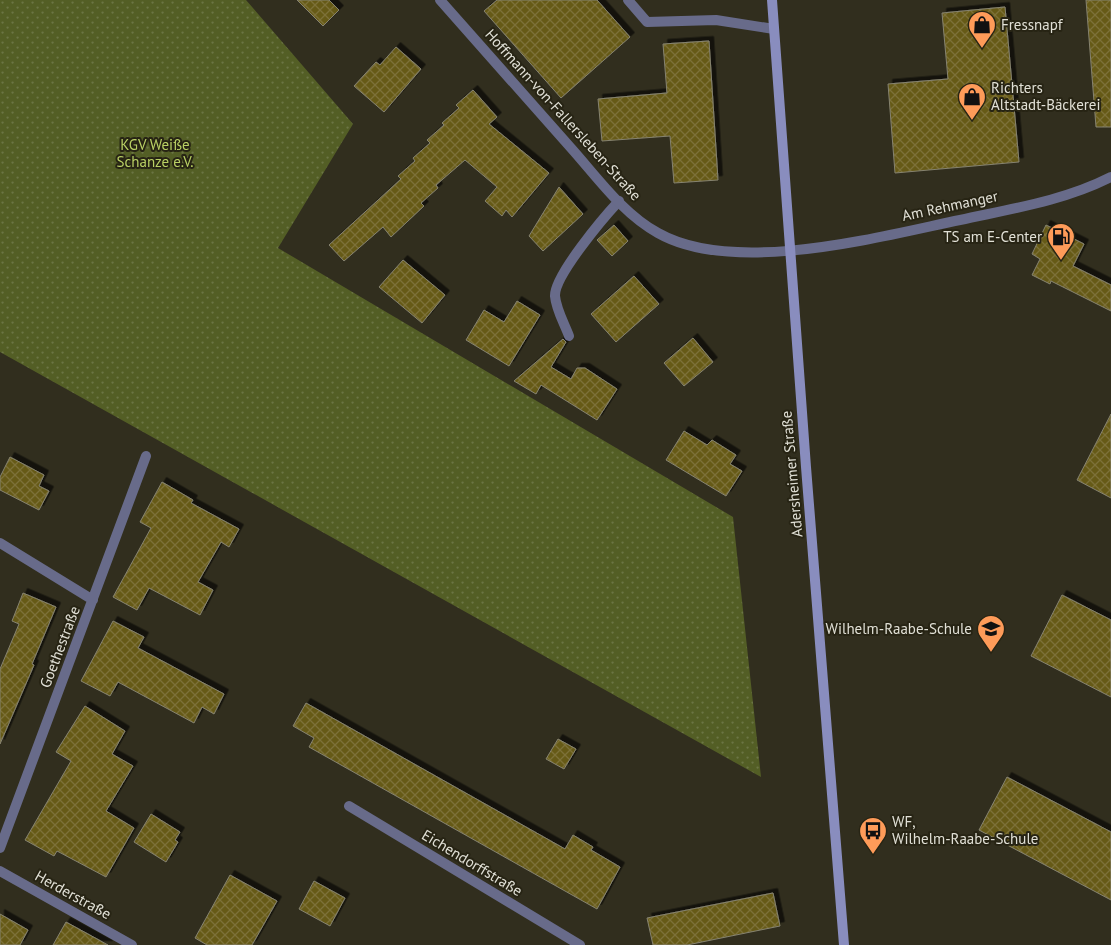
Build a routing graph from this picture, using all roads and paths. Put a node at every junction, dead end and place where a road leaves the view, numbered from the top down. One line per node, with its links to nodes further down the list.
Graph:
1 (440, 0): 6 (street, Hoffmann-von-Fallersleben-Straße)
2 (628, 0): 4 (street)
3 (772, 0): 4 (main road, Adersheimer Straße)
4 (774, 29): 7 (main road, Adersheimer Straße)
5 (1111, 177): 7 (street, Am Rehmanger)
6 (619, 201): 7 (street, Hoffmann-von-Fallersleben-Straße); 8 (street)
7 (791, 251): 17 (main road, Adersheimer Straße)
8 (570, 336)
9 (146, 456): 11 (street, Goethestraße)
10 (0, 543): 11 (street)
11 (93, 600): 13 (street, Goethestraße)
12 (350, 806): 16 (street, Eichendorffstraße)
13 (0, 848)
14 (0, 871): 15 (street, Herderstraße)
15 (132, 945)
16 (580, 945)
17 (844, 945)

